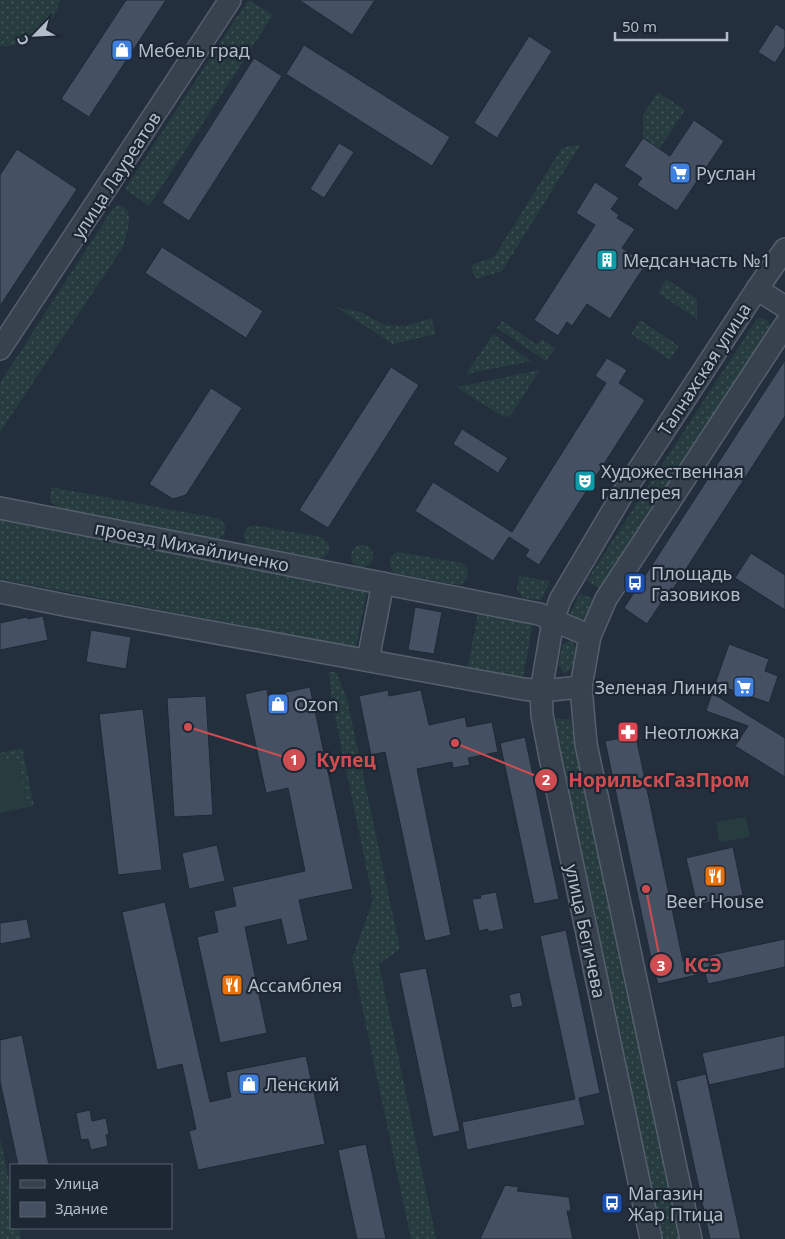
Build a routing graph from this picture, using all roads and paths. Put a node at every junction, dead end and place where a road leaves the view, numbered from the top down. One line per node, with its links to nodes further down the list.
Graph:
1 (230, 0): 6 (street, улица Лауреатов)
2 (784, 251): 3 (street, Талнахская улица)
3 (757, 289): 4 (street); 10 (street, Талнахская улица)
4 (785, 307)
5 (785, 326): 11 (street)
6 (0, 350)
7 (0, 508): 8 (street, проезд Михайличенко)
8 (383, 583): 10 (street, проезд Михайличенко); 12 (street)
9 (0, 592): 12 (street)
10 (553, 621): 11 (street, проезд Михайличенко); 14 (street, улица Бегичева)
11 (590, 636): 13 (street)
12 (368, 660): 14 (street)
13 (581, 687): 14 (street); 16 (street)
14 (541, 691): 15 (street, улица Бегичева)
15 (651, 1239)
16 (691, 1239)

